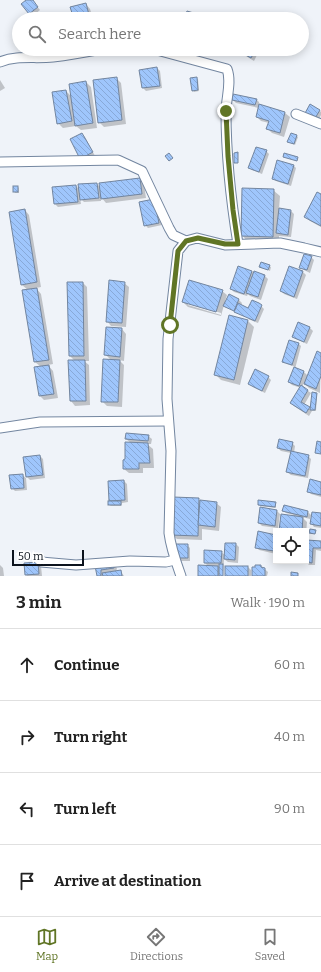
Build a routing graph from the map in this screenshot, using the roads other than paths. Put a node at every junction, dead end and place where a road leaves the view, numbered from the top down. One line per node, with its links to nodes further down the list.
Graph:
1 (58, 56): 3 (street)
2 (179, 56): 8 (street)
3 (0, 62)
4 (296, 114): 5 (street)
5 (321, 124)
6 (0, 162): 7 (street)
7 (186, 241): 8 (street); 10 (street)
8 (238, 244): 9 (street)
9 (321, 252)
10 (168, 421): 11 (street); 12 (street)
11 (0, 428)
12 (175, 560): 13 (street); 14 (street)
13 (41, 562)
14 (181, 576)

